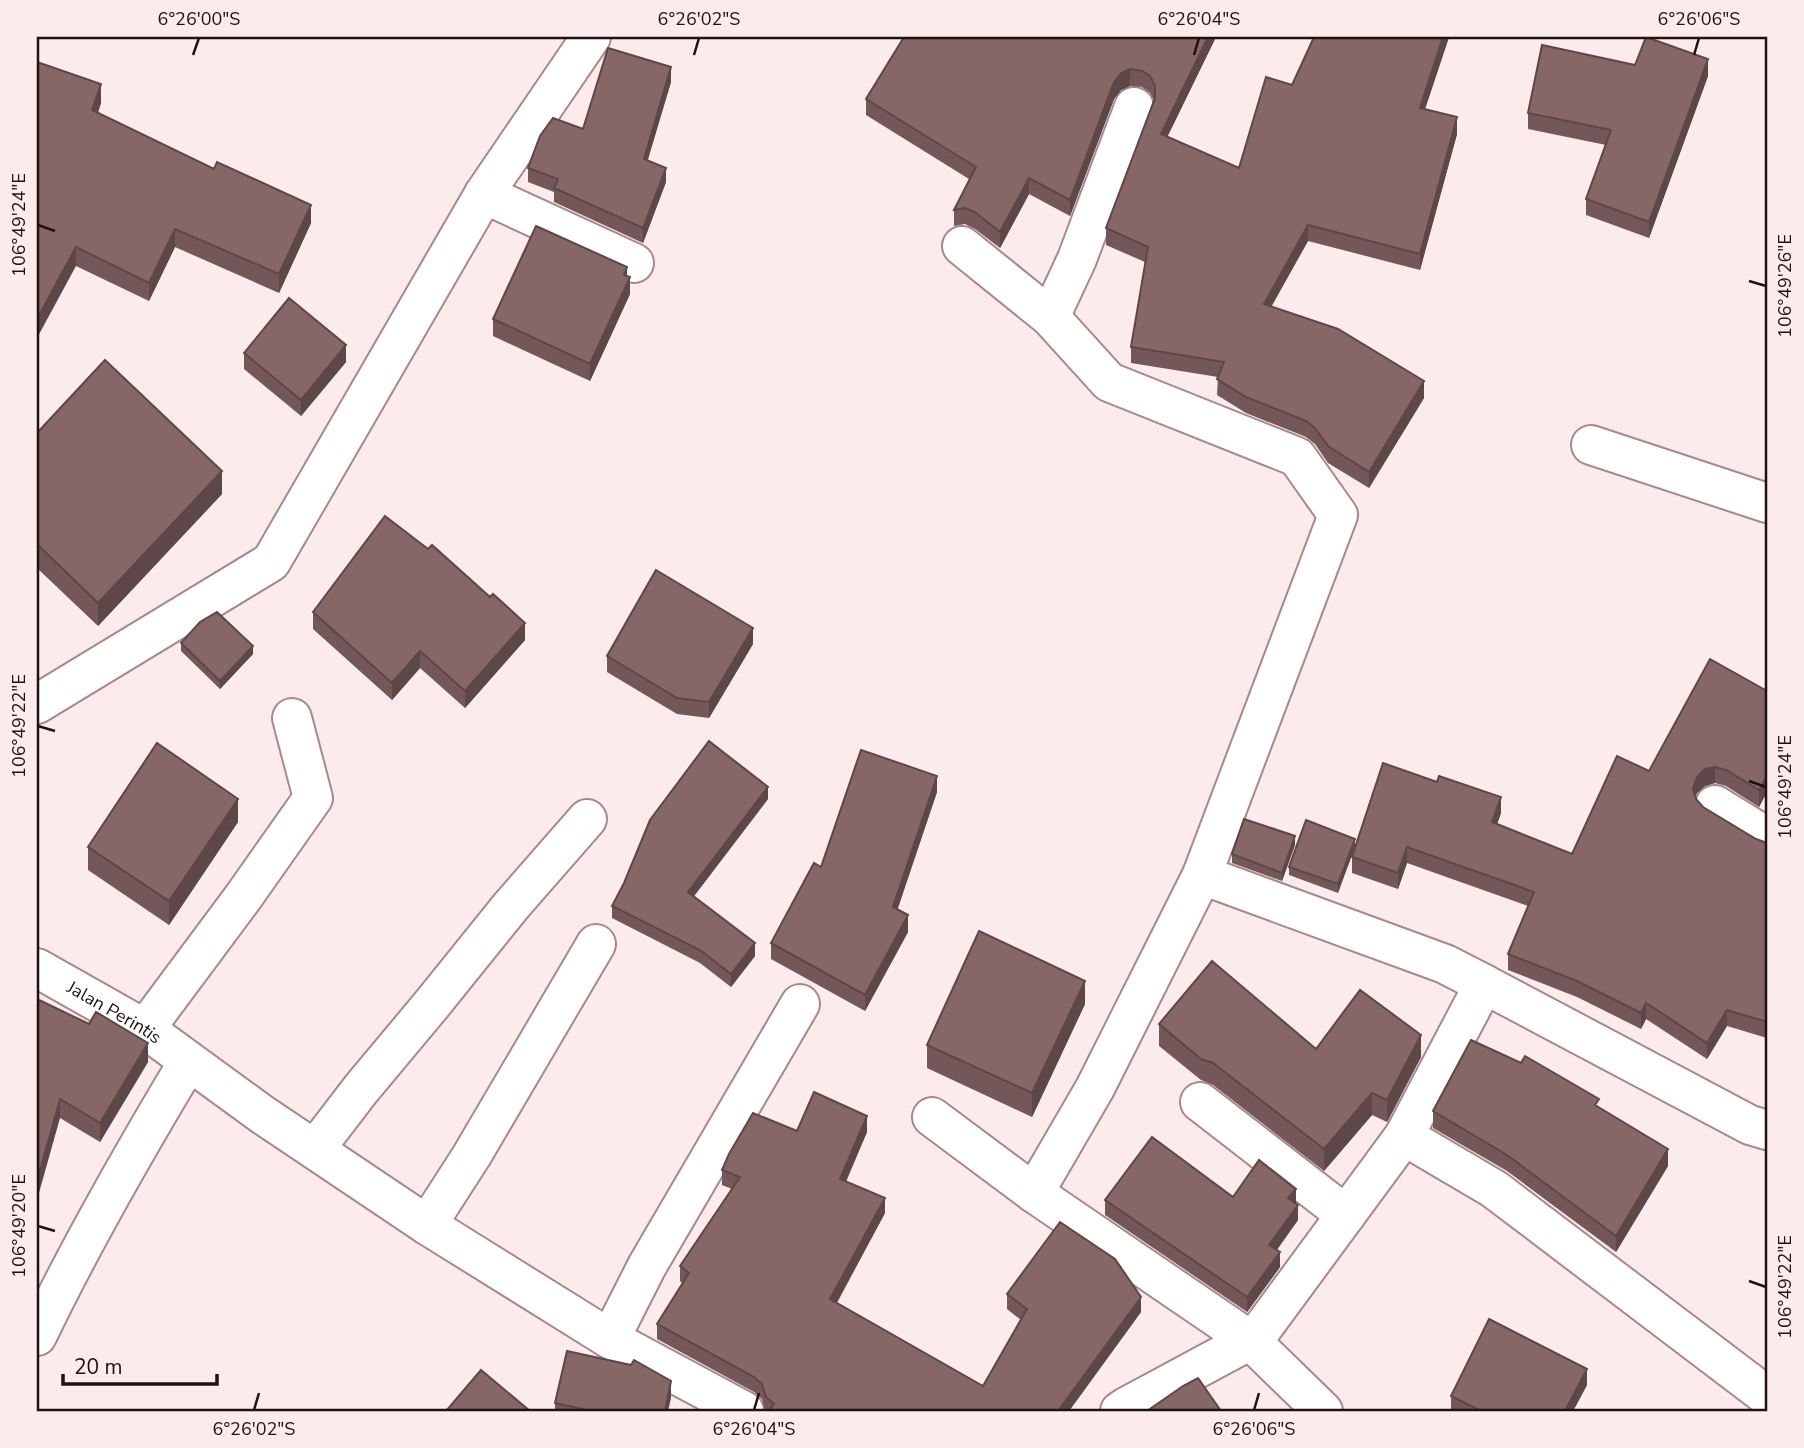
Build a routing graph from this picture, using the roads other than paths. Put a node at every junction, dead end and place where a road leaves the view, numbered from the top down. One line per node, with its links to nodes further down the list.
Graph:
1 (592, 37): 3 (street)
2 (1134, 107): 6 (street)
3 (484, 194): 5 (street); 9 (street)
4 (962, 246): 6 (street)
5 (634, 264)
6 (1050, 317): 14 (street)
7 (1591, 445): 8 (street)
8 (1764, 491)
9 (37, 704)
10 (292, 718): 19 (street)
11 (1715, 806): 13 (street)
12 (587, 819): 25 (street)
13 (1767, 837)
14 (1202, 875): 17 (street); 26 (street)
15 (596, 944): 28 (street)
16 (37, 968): 19 (street, Jalan Perintis)
17 (1484, 984): 23 (street); 24 (street)
18 (800, 1004): 30 (street)
19 (145, 1029): 20 (street, Jalan Perintis)
20 (188, 1062): 25 (street, Jalan Perintis); 29 (street)
21 (1200, 1102): 27 (street)
22 (932, 1117): 26 (street)
23 (1767, 1130)
24 (1404, 1136): 27 (street); 32 (street)
25 (315, 1149): 28 (street, Jalan Perintis)
26 (1034, 1193): 31 (street)
27 (1346, 1215): 31 (street)
28 (427, 1224): 30 (street, Jalan Perintis)
29 (37, 1336)
30 (610, 1339): 33 (street, Jalan Perintis)
31 (1251, 1341): 34 (street); 35 (street)
32 (1767, 1396)
33 (744, 1411)
34 (1120, 1411)
35 (1323, 1411)

